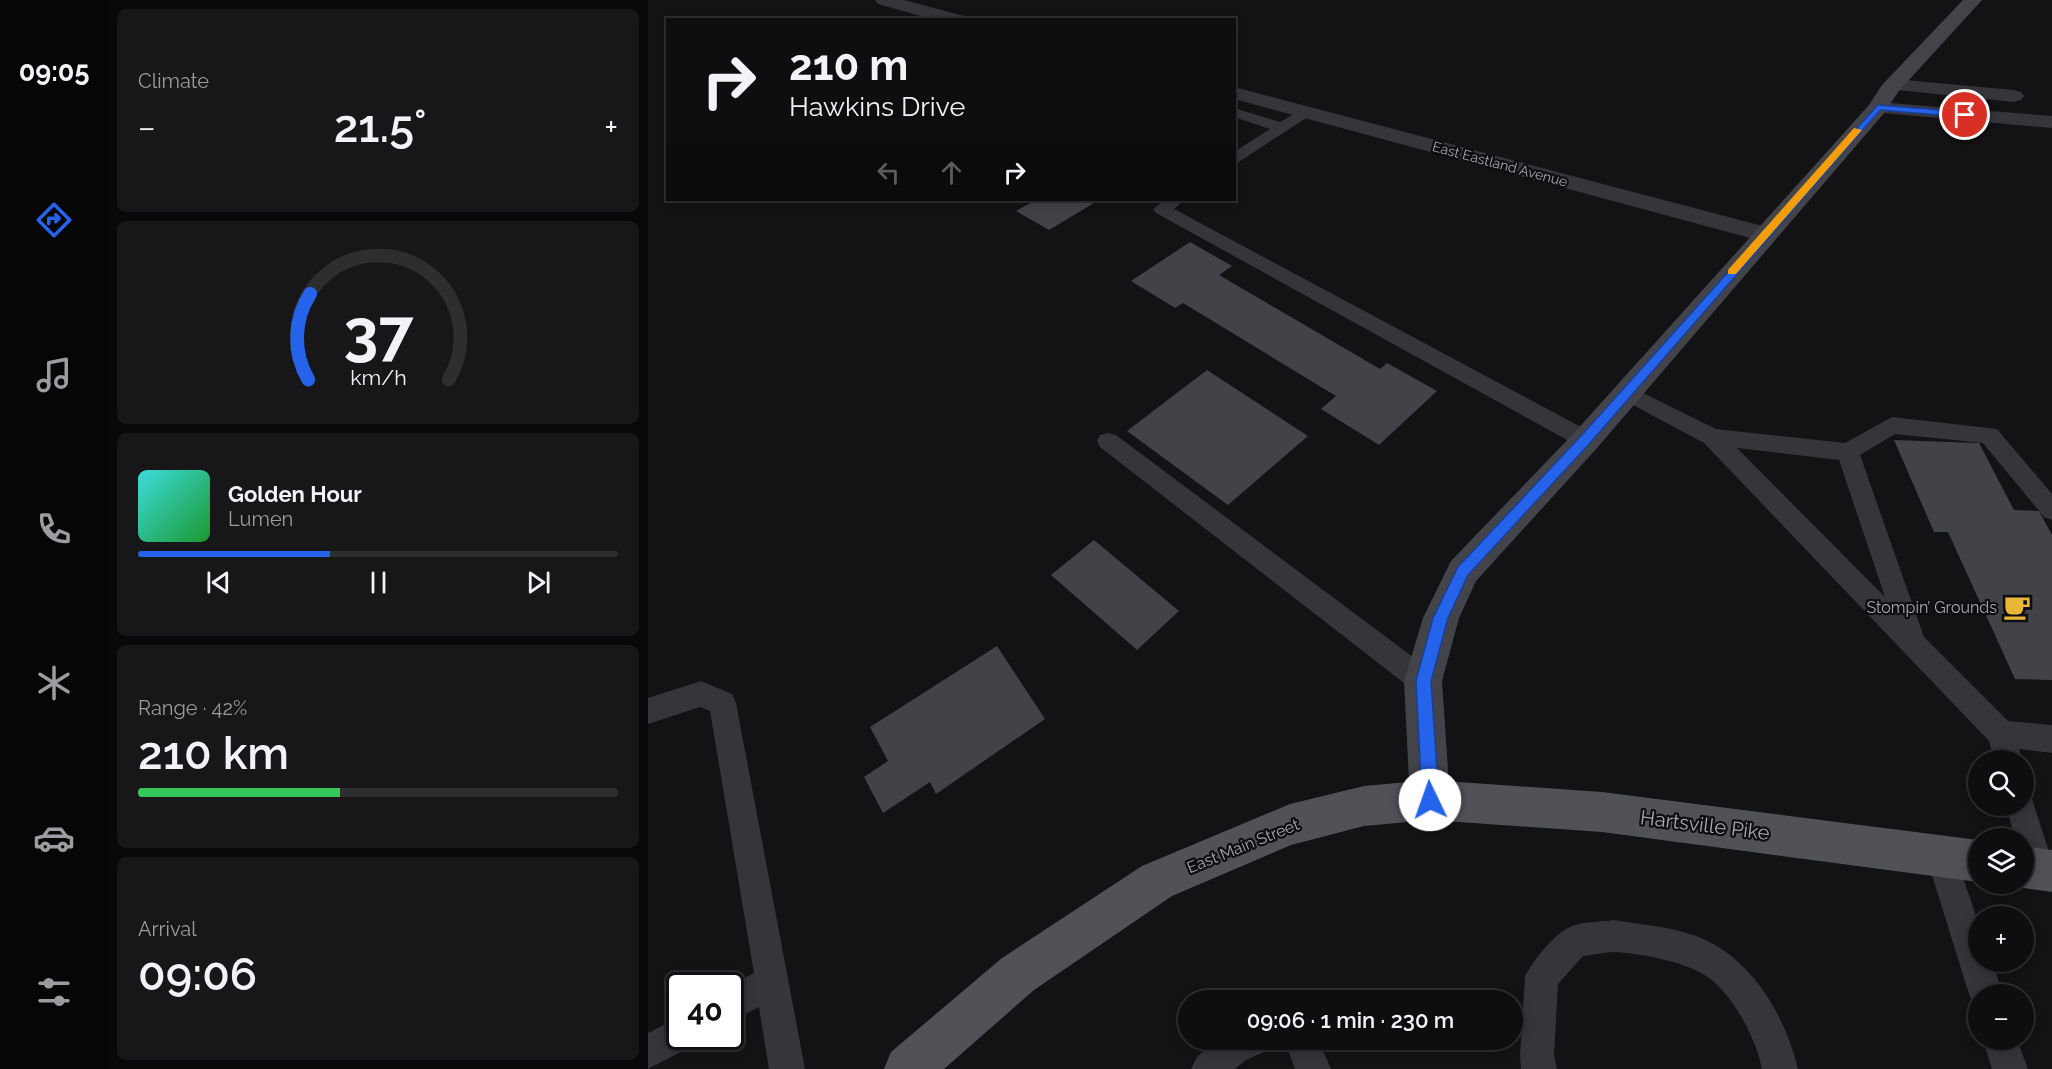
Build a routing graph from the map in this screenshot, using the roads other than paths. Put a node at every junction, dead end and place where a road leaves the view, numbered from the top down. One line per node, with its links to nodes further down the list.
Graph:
1 (884, 0): 3 (street)
2 (1973, 0): 4 (street)
3 (950, 18)
4 (1886, 96): 5 (street); 8 (street); 12 (street)
5 (2029, 97)
6 (1238, 103): 7 (street, East Eastland Avenue); 9 (lane)
7 (1306, 112): 9 (lane); 12 (street, East Eastland Avenue)
8 (2052, 122)
9 (1282, 128): 10 (lane)
10 (1236, 159)
11 (1174, 201): 15 (lane)
12 (1765, 234): 13 (street)
13 (1626, 393): 14 (lane); 15 (street)
14 (1712, 437): 17 (lane); 19 (lane)
15 (1586, 440): 20 (street)
16 (1107, 441): 20 (lane)
17 (1848, 452): 18 (lane); 19 (lane)
18 (2052, 510)
19 (1913, 644): 22 (lane)
20 (1423, 681): 25 (street)
21 (648, 711): 29 (lane)
22 (2001, 734): 23 (lane); 24 (lane)
23 (2052, 739)
24 (2005, 750)
25 (1430, 800): 27 (main road, Hartsville Pike); 39 (main road, East Main Street)
26 (2024, 816): 28 (lane)
27 (1960, 858): 30 (lane)
28 (2038, 869)
29 (771, 982): 31 (lane); 38 (lane)
30 (1984, 984)
31 (744, 997)
32 (666, 1042): 36 (lane)
33 (1231, 1050): 40 (lane)
34 (1305, 1050): 41 (lane)
35 (2003, 1050): 43 (lane)
36 (648, 1052)
37 (1783, 1063): 42 (lane)
38 (787, 1069)
39 (908, 1069)
40 (1209, 1069)
41 (1313, 1069)
42 (1539, 1069)
43 (2010, 1069)

